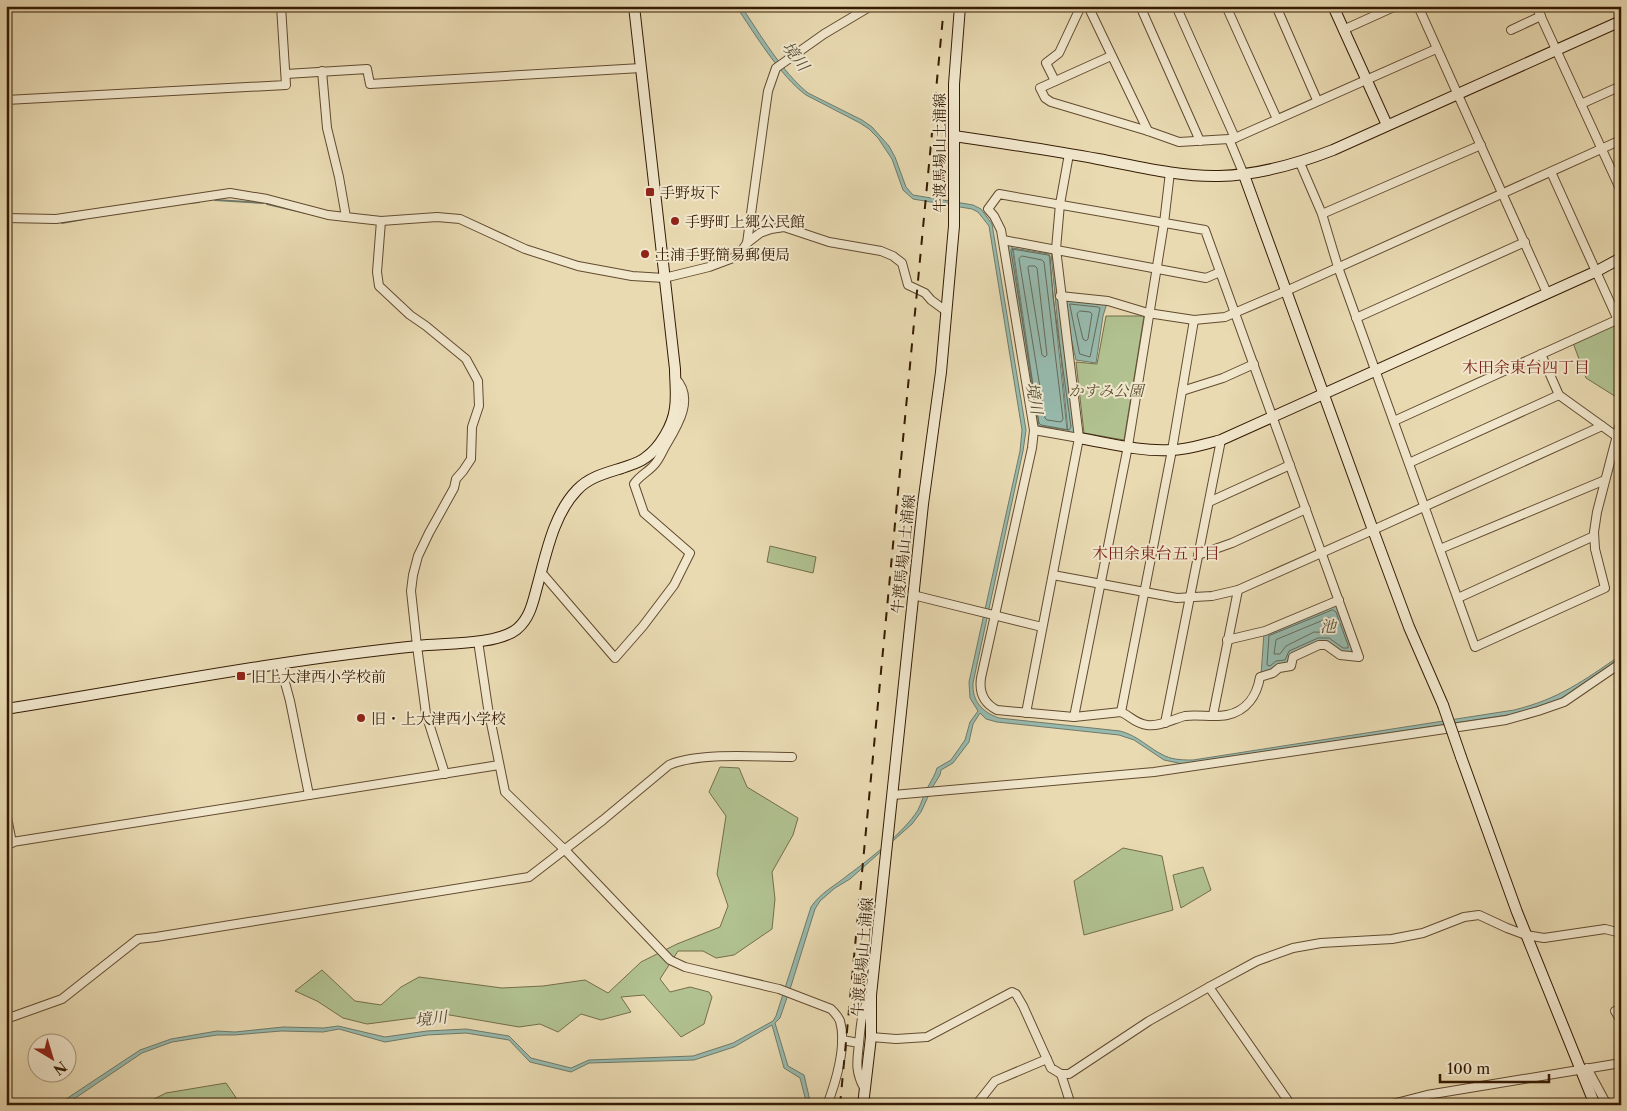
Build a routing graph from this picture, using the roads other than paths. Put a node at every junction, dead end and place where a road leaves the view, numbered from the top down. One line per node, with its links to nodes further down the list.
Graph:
1 (282, 6): 24 (street)
2 (634, 6): 22 (street)
3 (871, 6): 56 (street)
4 (960, 6): 35 (street, 牛渡馬場山土浦線)
5 (1081, 6): 26 (street)
6 (1088, 6): 21 (street)
7 (1140, 6): 38 (street)
8 (1176, 6): 36 (street)
9 (1226, 6): 32 (street)
10 (1276, 6): 30 (street)
11 (1333, 6): 17 (street)
12 (1418, 6): 19 (street)
13 (1536, 6): 15 (street)
14 (1395, 7): 17 (street)
15 (1541, 16): 18 (street); 20 (street)
16 (1621, 21): 20 (street)
17 (1343, 30): 25 (street)
18 (1511, 30)
19 (1436, 49): 25 (street); 28 (street)
20 (1556, 50): 28 (street); 31 (street)
21 (1111, 56): 26 (street); 34 (street)
22 (641, 68): 23 (street); 63 (street)
23 (322, 71): 24 (street); 50 (street)
24 (286, 74): 29 (street)
25 (1366, 79): 30 (street); 33 (street)
26 (1055, 81): 34 (street)
27 (1621, 86): 31 (street)
28 (1458, 94): 33 (street); 39 (street)
29 (6, 100)
30 (1317, 100): 32 (street)
31 (1581, 104): 40 (street)
32 (1277, 119): 36 (street)
33 (1387, 125): 42 (street)
34 (1148, 131): 38 (street)
35 (954, 136): 41 (street); 67 (street, 牛渡馬場山土浦線)
36 (1232, 138): 38 (street); 45 (street)
37 (1621, 140): 40 (street)
38 (1200, 141)
39 (1481, 145): 47 (street); 49 (street)
40 (1602, 149): 44 (street); 46 (street)
41 (1069, 154): 43 (street); 48 (street)
42 (1300, 163): 45 (street); 49 (street)
43 (1170, 172): 45 (street); 53 (street)
44 (1551, 172): 47 (street); 61 (street)
45 (1244, 174): 64 (street)
46 (1621, 192)
47 (1503, 194): 55 (street); 59 (street)
48 (1060, 204): 53 (street); 54 (street); 57 (street)
49 (1322, 214): 59 (street)
50 (346, 217): 51 (street); 52 (street)
51 (6, 218)
52 (381, 221): 63 (street); 114 (street)
53 (1164, 223): 60 (street); 62 (street)
54 (1003, 240): 57 (street); 84 (street)
55 (1525, 242): 65 (street); 70 (street)
56 (747, 243): 63 (street); 67 (street)
57 (1056, 249): 60 (street); 66 (street)
58 (1621, 258): 61 (street)
59 (1338, 267): 64 (street); 70 (street)
60 (1156, 268): 62 (street); 68 (street)
61 (1597, 271): 65 (street); 71 (street)
62 (1220, 272): 69 (street)
63 (664, 278): 76 (street)
64 (1286, 291): 69 (street); 78 (street)
65 (1547, 293): 75 (street)
66 (1060, 296): 68 (street); 86 (street)
67 (946, 311): 106 (street, 牛渡馬場山土浦線)
68 (1148, 313): 72 (street); 88 (street)
69 (1235, 314): 72 (street); 74 (street)
70 (1356, 318): 75 (street)
71 (1619, 319): 73 (street)
72 (1194, 320): 77 (street)
73 (1541, 354): 79 (street); 81 (street)
74 (1254, 364): 77 (street); 80 (street)
75 (1375, 371): 78 (street); 81 (street)
76 (675, 378): 101 (street); 101 (street)
77 (1182, 392): 89 (street)
78 (1324, 394): 80 (street); 96 (street)
79 (1559, 395): 83 (street); 90 (street)
80 (1273, 417): 87 (street); 91 (street)
81 (1394, 420): 90 (street)
82 (1621, 420): 85 (street)
83 (1602, 426): 85 (street); 94 (street)
84 (1034, 430): 86 (street); 110 (street)
85 (1616, 436): 92 (street)
86 (1079, 438): 88 (street); 102 (street)
87 (1220, 440): 89 (street); 93 (street)
88 (1128, 446): 89 (street); 103 (street)
89 (1172, 450): 105 (street)
90 (1409, 463): 94 (street)
91 (1290, 465): 93 (street); 95 (street)
92 (1605, 480): 97 (street); 98 (street)
93 (1209, 502): 100 (street)
94 (1424, 506): 96 (street); 98 (street)
95 (1306, 510): 99 (street); 100 (street)
96 (1373, 530): 99 (street); 132 (street, bridge)
97 (1594, 536): 108 (street); 108 (street)
98 (1440, 549): 108 (street)
99 (1322, 553): 104 (street); 109 (street)
100 (1198, 554): 107 (street)
101 (541, 572): 113 (street)
102 (1053, 575): 103 (street); 111 (street)
103 (1100, 584): 105 (street); 121 (street)
104 (1238, 590): 107 (street); 112 (street)
105 (1144, 593): 107 (street); 118 (street)
106 (913, 595): 110 (street); 126 (street, 牛渡馬場山土浦線)
107 (1189, 598): 122 (street)
108 (1458, 598)
109 (1339, 600): 112 (street); 120 (street)
110 (995, 617): 111 (street); 119 (street)
111 (1042, 627): 119 (street)
112 (1227, 640): 120 (street)
113 (478, 641): 114 (street); 124 (street)
114 (416, 646): 116 (street); 125 (street)
115 (1621, 663): 126 (street)
116 (280, 664): 117 (street); 127 (street)
117 (6, 709)
118 (1120, 712): 121 (street); 122 (street)
119 (1026, 713): 121 (street)
120 (1213, 715): 122 (street)
121 (1074, 718)
122 (1164, 723)
123 (792, 757): 130 (street)
124 (499, 765): 125 (street); 130 (street)
125 (445, 774): 127 (street)
126 (893, 795): 134 (street, 牛渡馬場山土浦線)
127 (309, 796): 129 (street)
128 (6, 812): 129 (street)
129 (9, 843)
130 (565, 850): 136 (street); 139 (street)
131 (1621, 933): 132 (street)
132 (1526, 935): 133 (street); 143 (street)
133 (1210, 987): 144 (street); 150 (street)
134 (871, 995): 138 (street, 牛渡馬場山土浦線); 140 (street)
135 (1615, 1011): 137 (street)
136 (6, 1019)
137 (1621, 1021)
138 (871, 1037): 141 (street); 145 (street, 牛渡馬場山土浦線)
139 (842, 1040): 140 (street); 146 (street)
140 (859, 1043): 145 (street)
141 (1047, 1058): 144 (street); 148 (street)
142 (1621, 1063): 143 (street)
143 (1584, 1069): 151 (street); 152 (street); 153 (street)
144 (1061, 1074): 149 (street)
145 (864, 1088): 147 (street, 牛渡馬場山土浦線)
146 (827, 1105)
147 (863, 1105)
148 (976, 1105)
149 (1071, 1105)
150 (1291, 1105)
151 (1388, 1105)
152 (1595, 1105)
153 (1607, 1105)

